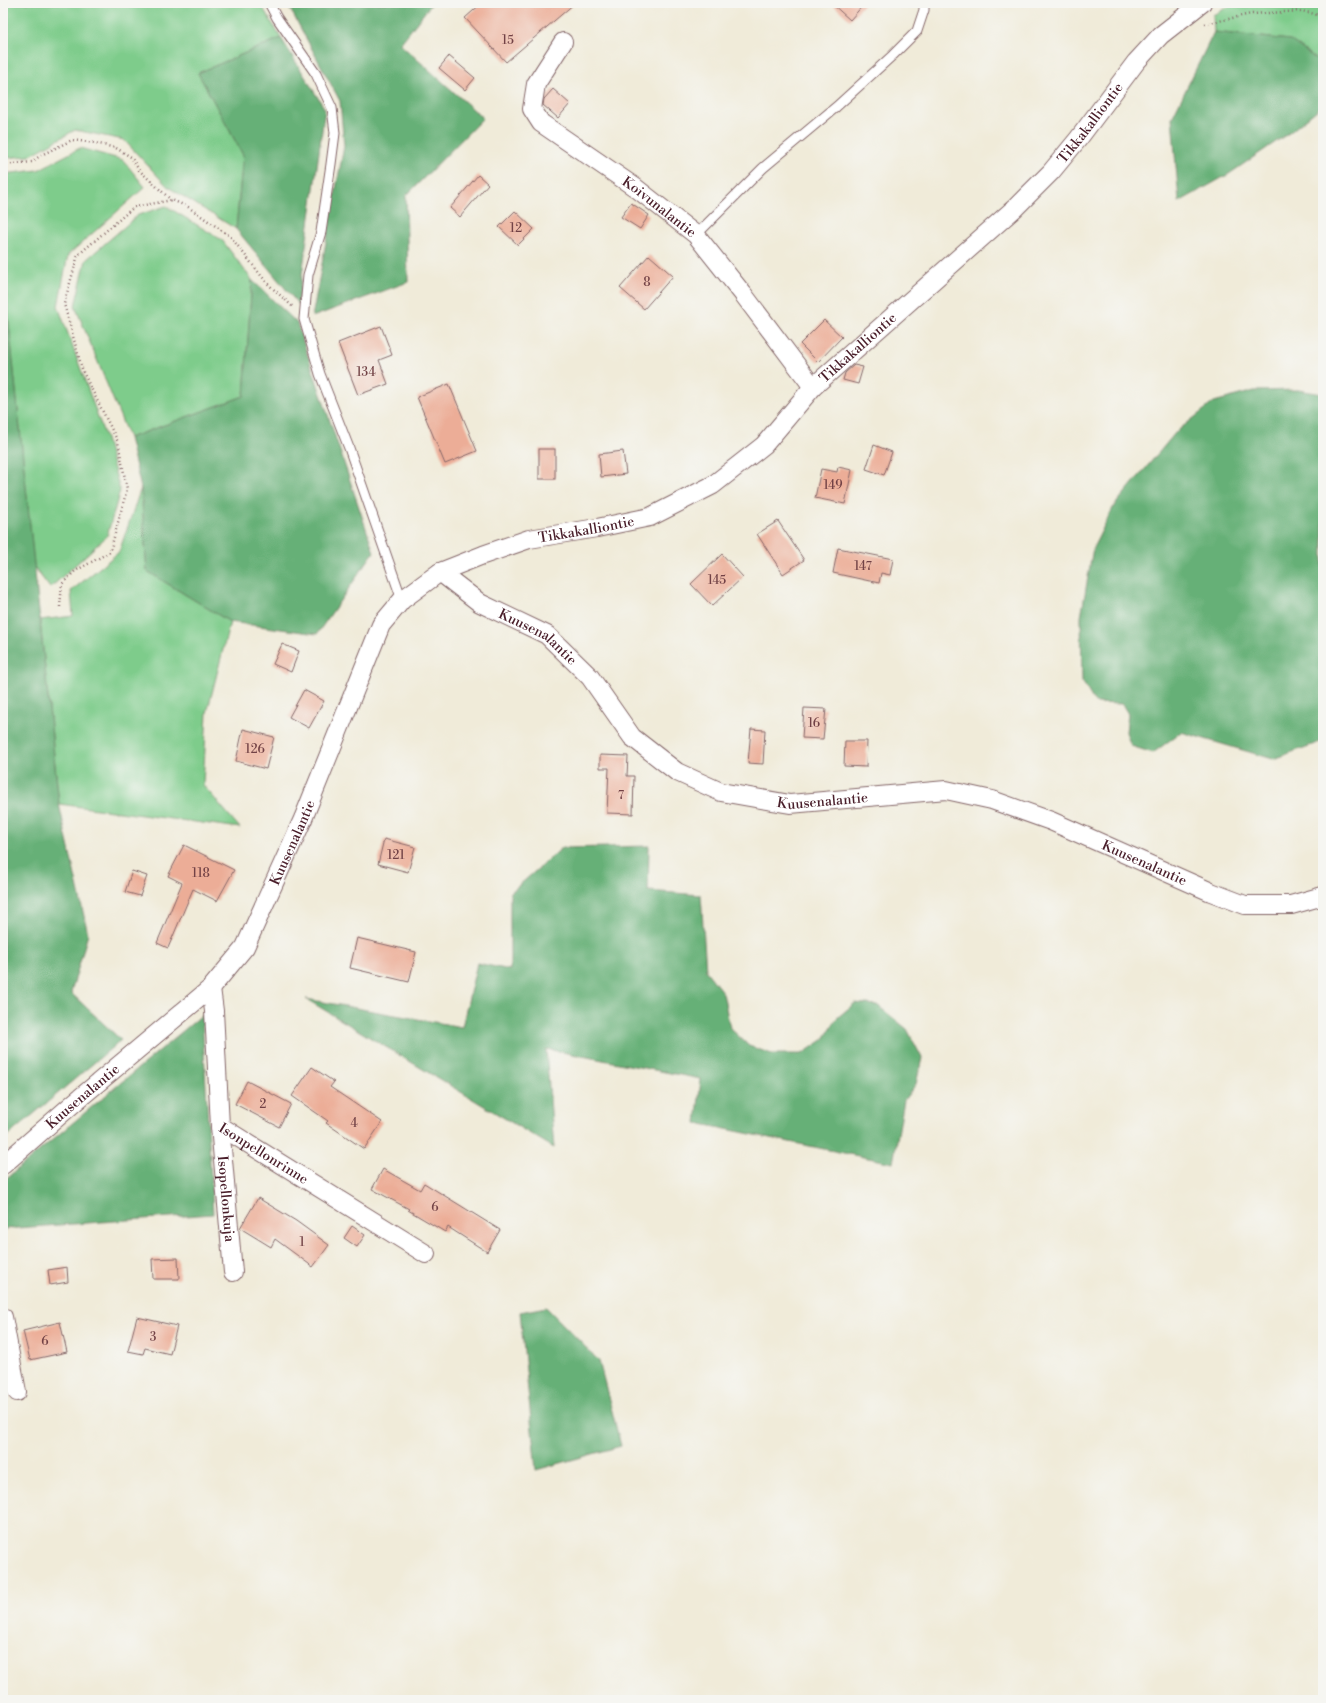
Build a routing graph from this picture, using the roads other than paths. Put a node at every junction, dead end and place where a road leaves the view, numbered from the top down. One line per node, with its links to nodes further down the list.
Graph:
1 (269, 3): 8 (lane)
2 (924, 3): 5 (lane)
3 (1202, 3): 6 (street, Tikkakalliontie)
4 (563, 42): 5 (street, Koivunalantie)
5 (696, 235): 6 (street, Koivunalantie)
6 (813, 387): 7 (street, Tikkakalliontie)
7 (440, 572): 8 (street, Kuusenalantie); 9 (street, Kuusenalantie)
8 (402, 600): 10 (street, Kuusenalantie)
9 (1323, 896)
10 (211, 988): 11 (street, Isonpellonrinne); 12 (street, Kuusenalantie)
11 (220, 1126): 13 (street, Isonpellonrinne); 14 (street, Isopellonkuja)
12 (3, 1165)
13 (426, 1254)
14 (233, 1272)
15 (3, 1317): 16 (street)
16 (17, 1392)

